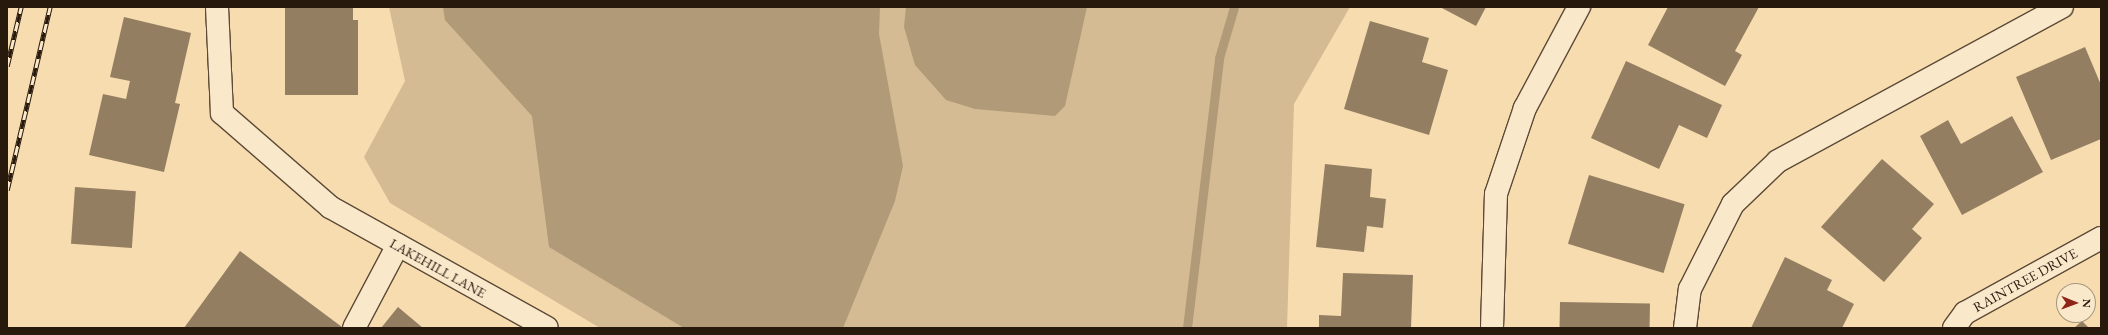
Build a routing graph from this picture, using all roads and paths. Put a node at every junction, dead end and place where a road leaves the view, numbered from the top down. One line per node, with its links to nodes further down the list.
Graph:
1 (217, 7): 5 (street, LAKEHILL LANE)
2 (1579, 7): 8 (street)
3 (2062, 7): 9 (street)
4 (2101, 238): 10 (street, RAINTREE DRIVE)
5 (398, 245): 6 (street); 7 (street, LAKEHILL LANE)
6 (354, 328)
7 (547, 328)
8 (1492, 328)
9 (1685, 328)
10 (1954, 328)

